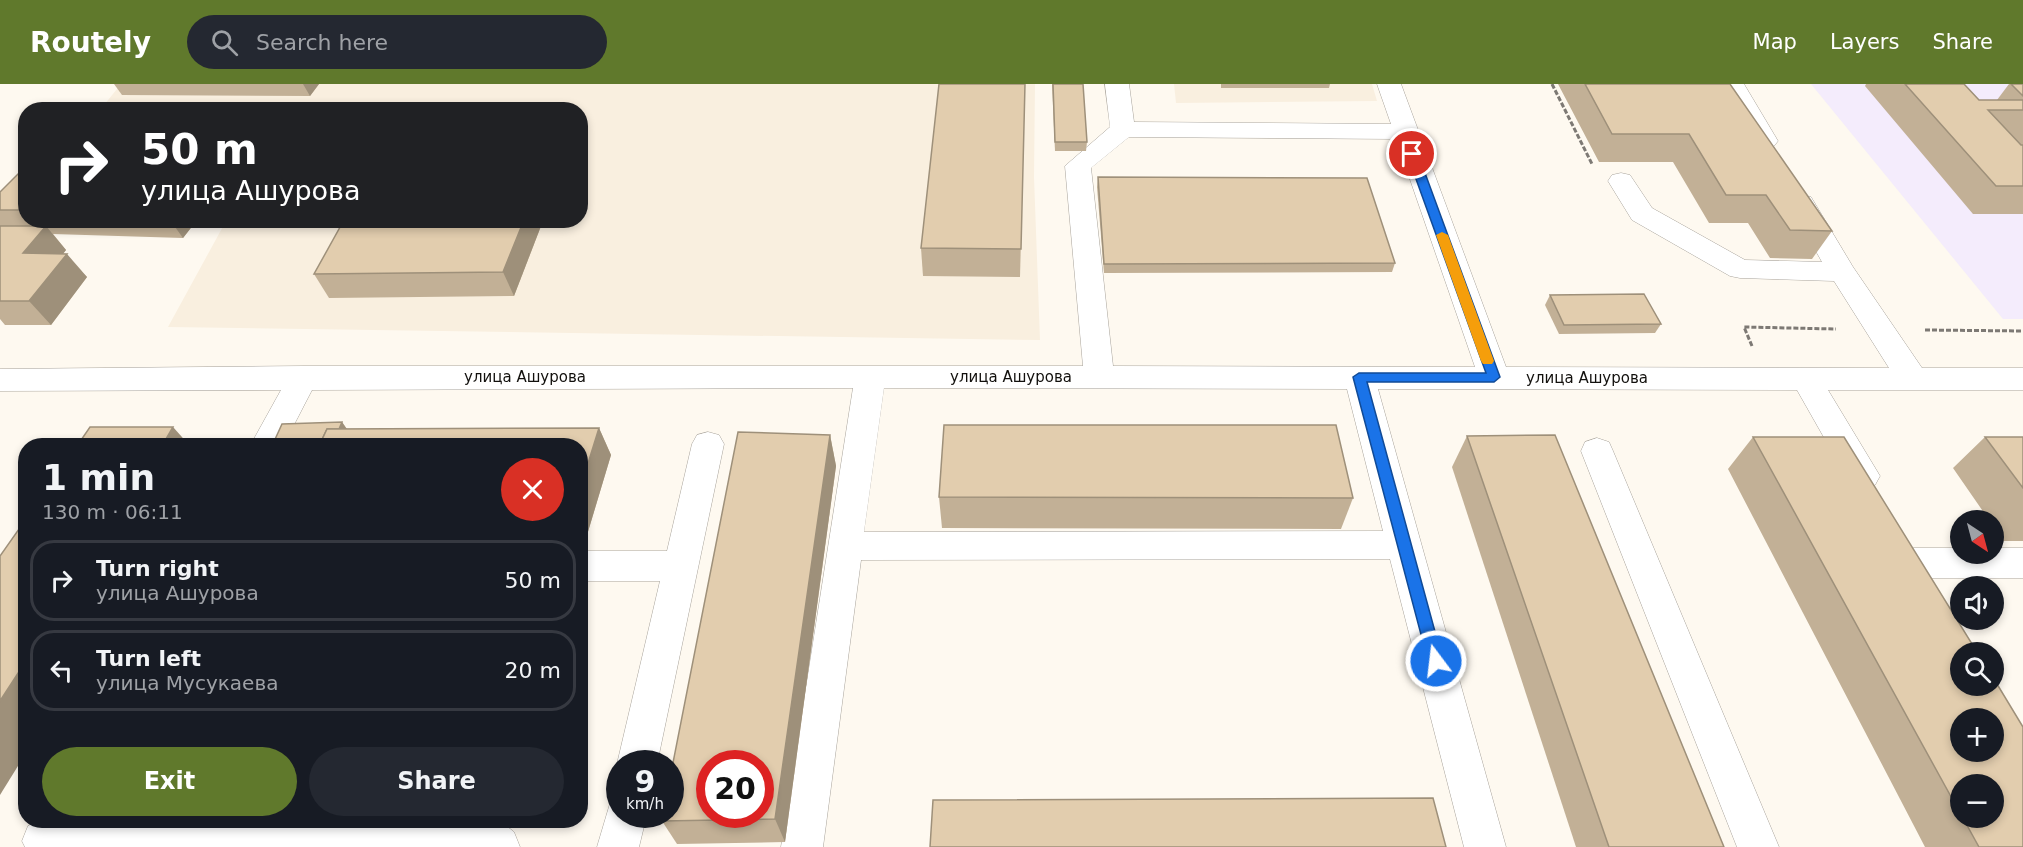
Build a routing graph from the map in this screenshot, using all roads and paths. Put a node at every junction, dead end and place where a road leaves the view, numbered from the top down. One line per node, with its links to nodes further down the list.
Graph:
1 (1117, 84): 5 (street)
2 (1389, 84): 6 (street)
3 (1552, 84): 7 (path)
4 (1732, 84): 8 (street)
5 (1123, 129): 6 (street); 10 (street)
6 (1404, 132): 12 (street)
7 (1621, 181): 8 (street)
8 (1842, 272): 15 (street)
9 (870, 377): 10 (street, улица Ашурова); 13 (street, улица Ашурова); 24 (street)
10 (1099, 377): 11 (street, улица Ашурова)
11 (1359, 377): 12 (street, улица Ашурова); 23 (street)
12 (1494, 377): 14 (street, улица Ашурова)
13 (304, 378): 17 (street, улица Ашурова); 18 (street)
14 (1806, 379): 15 (street, улица Ашурова); 21 (street)
15 (1913, 379): 16 (street, улица Ашурова)
16 (2023, 380)
17 (6, 387)
18 (270, 438)
19 (708, 444): 28 (street)
20 (1597, 451): 37 (street)
21 (1878, 501)
22 (1896, 532): 25 (street)
23 (1404, 545): 24 (street); 36 (street)
24 (845, 546): 35 (street)
25 (1914, 563): 26 (street); 29 (street)
26 (2023, 563)
27 (588, 566): 28 (street)
28 (681, 566): 30 (street)
29 (1932, 593)
30 (640, 750)
31 (623, 828): 34 (street)
32 (46, 836): 33 (street)
33 (499, 847)
34 (618, 847)
35 (802, 847)
36 (1485, 847)
37 (1758, 847)

